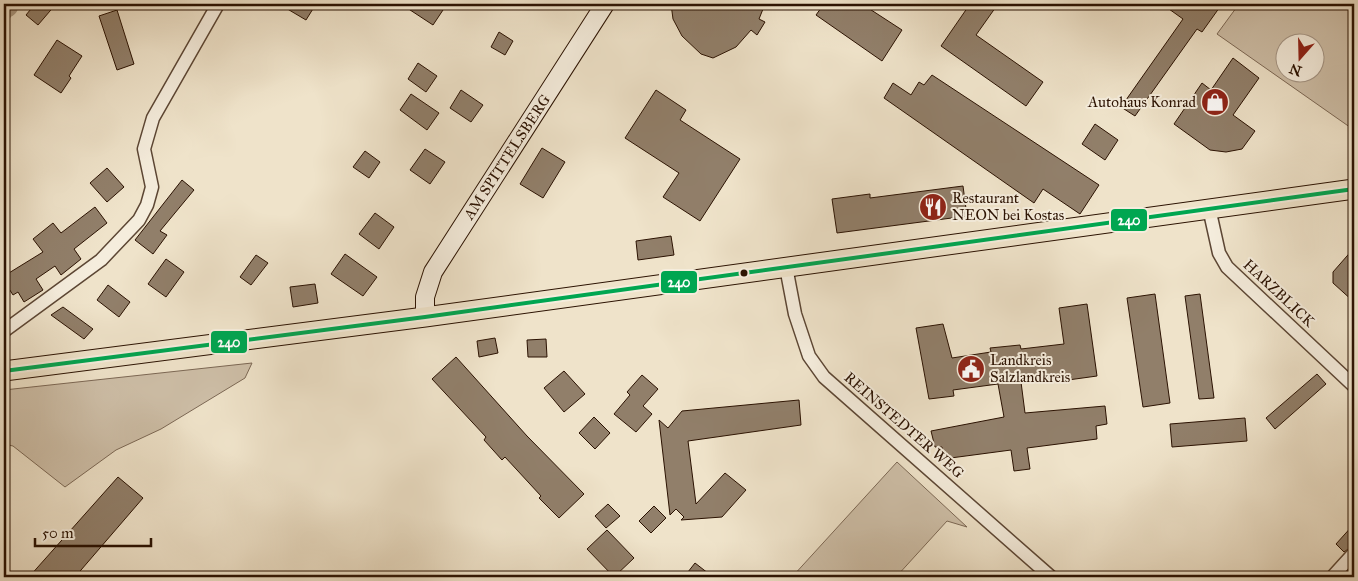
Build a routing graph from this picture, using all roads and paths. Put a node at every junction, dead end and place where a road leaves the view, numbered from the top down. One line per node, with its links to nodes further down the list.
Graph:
1 (218, 4): 7 (street)
2 (605, 4): 6 (main road, AM SPITTELSBERG)
3 (1354, 189): 4 (main road)
4 (1209, 208): 5 (main road); 9 (street, HARZBLICK)
5 (786, 267): 6 (main road); 11 (street, REINSTEDTER WEG)
6 (426, 316): 8 (main road)
7 (4, 331)
8 (4, 371)
9 (1354, 386)
10 (1354, 553): 12 (street)
11 (1051, 577)
12 (1337, 577)

